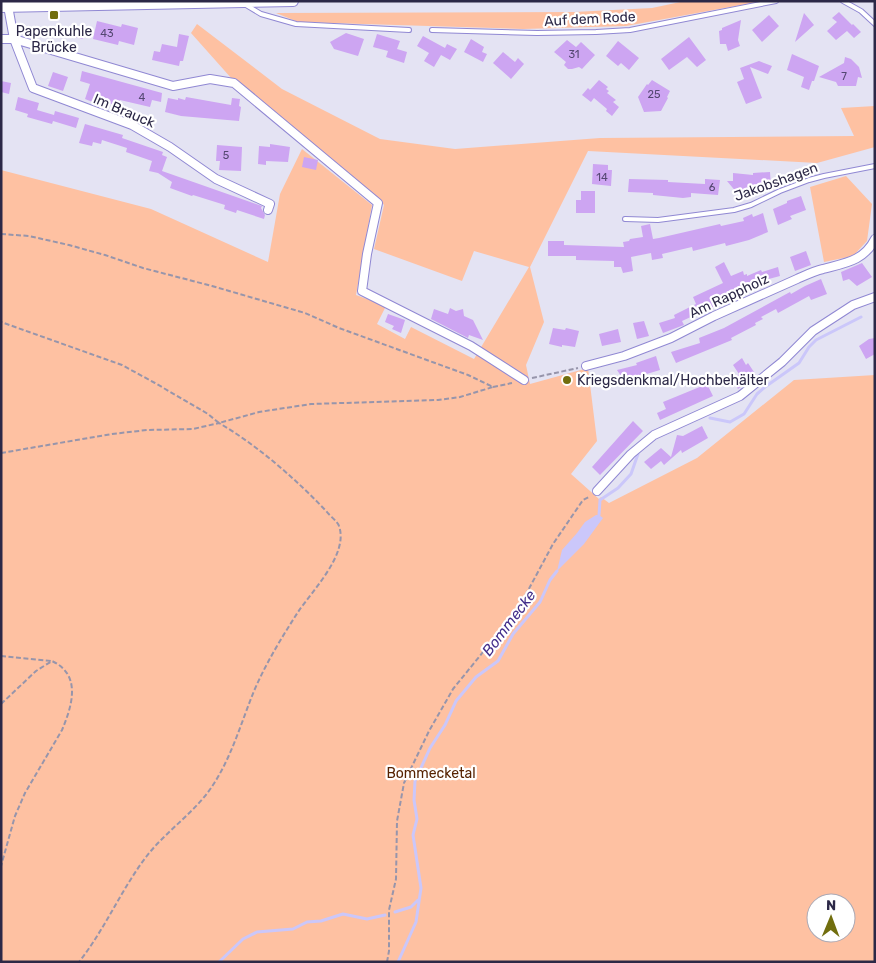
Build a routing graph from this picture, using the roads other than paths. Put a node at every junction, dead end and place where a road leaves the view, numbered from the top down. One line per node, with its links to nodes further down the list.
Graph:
1 (293, 1): 4 (street)
2 (776, 1): 8 (lane, Auf dem Rode)
3 (843, 1): 6 (lane)
4 (239, 2): 5 (street); 7 (lane)
5 (5, 6): 10 (street, Im Brauck)
6 (875, 24)
7 (409, 30)
8 (432, 30)
9 (1, 39): 10 (street)
10 (14, 39): 12 (street, Im Brauck); 17 (street)
11 (875, 166): 13 (lane, Jakobshagen)
12 (268, 210)
13 (625, 219)
14 (875, 239): 16 (street, Am Rappholz)
15 (875, 297): 18 (street)
16 (586, 366)
17 (524, 380)
18 (597, 491)

